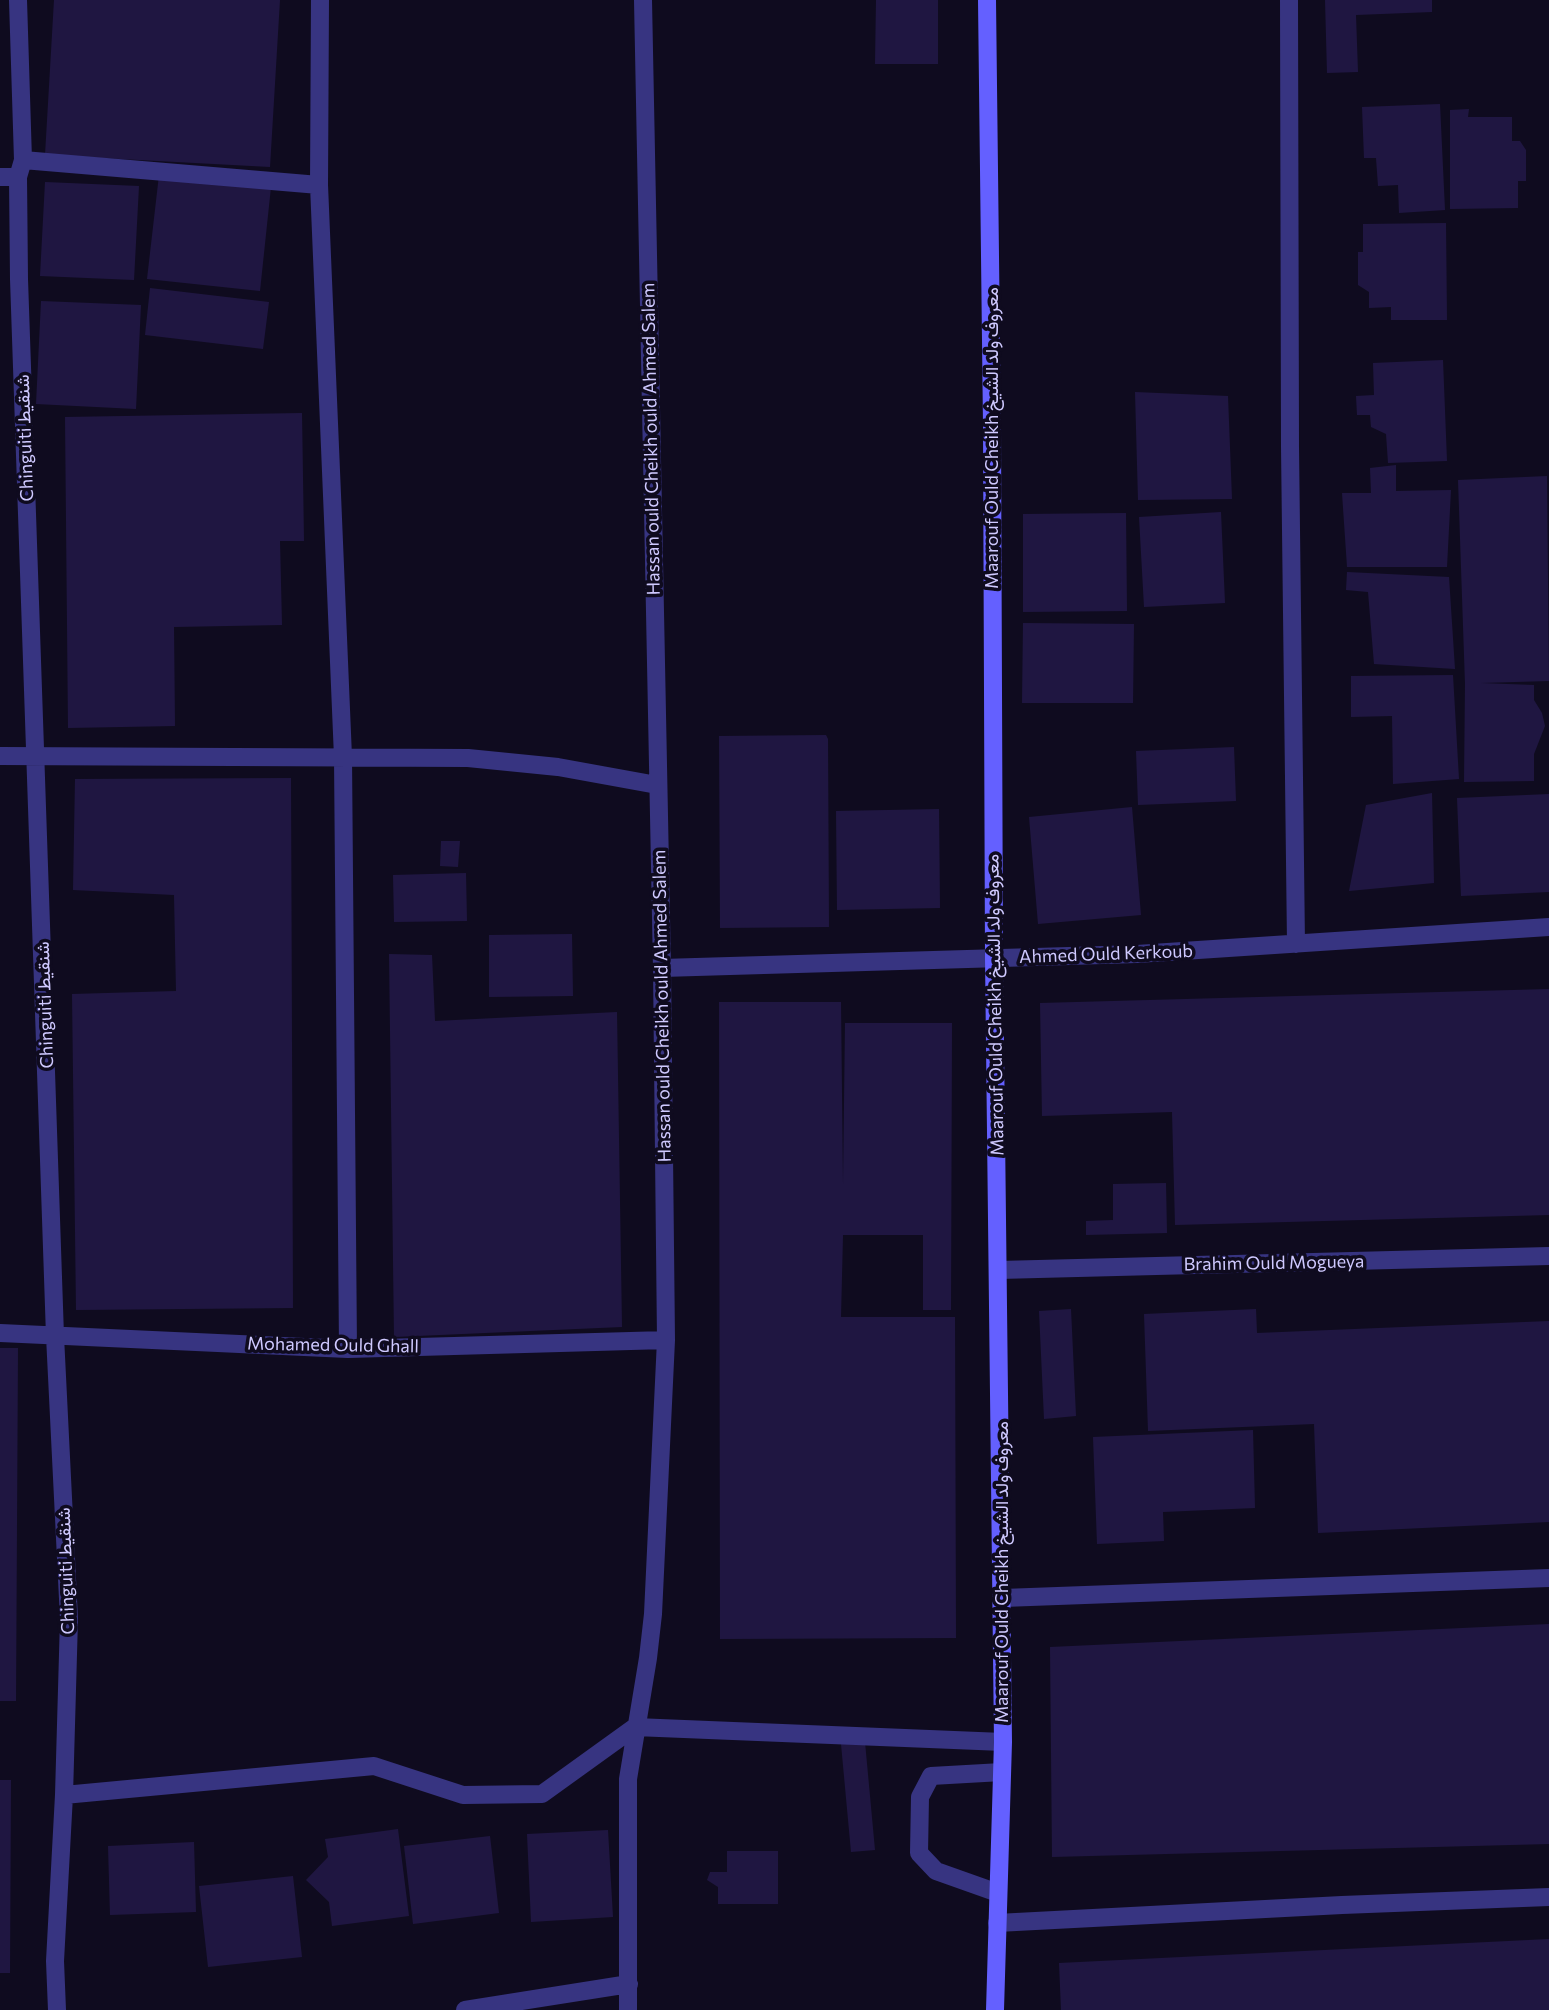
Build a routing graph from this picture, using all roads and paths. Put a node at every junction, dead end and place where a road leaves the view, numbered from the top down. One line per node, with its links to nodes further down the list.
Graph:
1 (18, 0): 6 (street, Chinguiti شنقيط)
2 (320, 0): 7 (street)
3 (643, 0): 11 (street, Hassan ould Cheikh ould Ahmed Salem)
4 (987, 0): 14 (street, Maarouf Ould Cheikh معروف ولد الشيخ)
5 (1289, 0): 13 (street)
6 (14, 171): 7 (street); 9 (street, Chinguiti شنقيط)
7 (319, 186): 10 (street)
8 (0, 756): 9 (street)
9 (37, 757): 10 (street); 19 (street, Chinguiti شنقيط)
10 (344, 757): 11 (street); 21 (street)
11 (657, 785): 15 (street, Hassan ould Cheikh ould Ahmed Salem)
12 (1549, 926): 13 (street, Ahmed Ould Kerkoub)
13 (1296, 944): 14 (street, Ahmed Ould Kerkoub)
14 (994, 958): 15 (street, Ahmed Ould Kerkoub); 17 (street, Maarouf Ould Cheikh معروف ولد الشيخ)
15 (662, 968): 20 (street, Hassan ould Cheikh ould Ahmed Salem)
16 (1549, 1256): 17 (street, Brahim Ould Mogueya)
17 (999, 1270): 23 (street, Maarouf Ould Cheikh معروف ولد الشيخ)
18 (0, 1333): 19 (street, Mohamed Ould Ghall)
19 (55, 1336): 21 (street, Mohamed Ould Ghall); 27 (street, Chinguiti شنقيط)
20 (666, 1340): 21 (street, Mohamed Ould Ghall); 24 (street, Hassan ould Cheikh ould Ahmed Salem)
21 (348, 1349)
22 (1549, 1578): 23 (street)
23 (1003, 1598): 25 (street, Maarouf Ould Cheikh معروف ولد الشيخ)
24 (635, 1727): 25 (street); 27 (street); 31 (street, Hassan ould Cheikh ould Ahmed Salem)
25 (1003, 1742): 26 (street, Maarouf Ould Cheikh معروف ولد الشيخ)
26 (1002, 1772): 28 (street, Maarouf Ould Cheikh معروف ولد الشيخ); 28 (street)
27 (64, 1796): 32 (street, Chinguiti شنقيط)
28 (998, 1893): 30 (street, Maarouf Ould Cheikh معروف ولد الشيخ)
29 (1549, 1897): 30 (street)
30 (997, 1923): 35 (street, Maarouf Ould Cheikh معروف ولد الشيخ)
31 (629, 1984): 33 (street); 34 (street, Hassan ould Cheikh ould Ahmed Salem)
32 (57, 2010)
33 (465, 2010)
34 (628, 2010)
35 (995, 2010)

